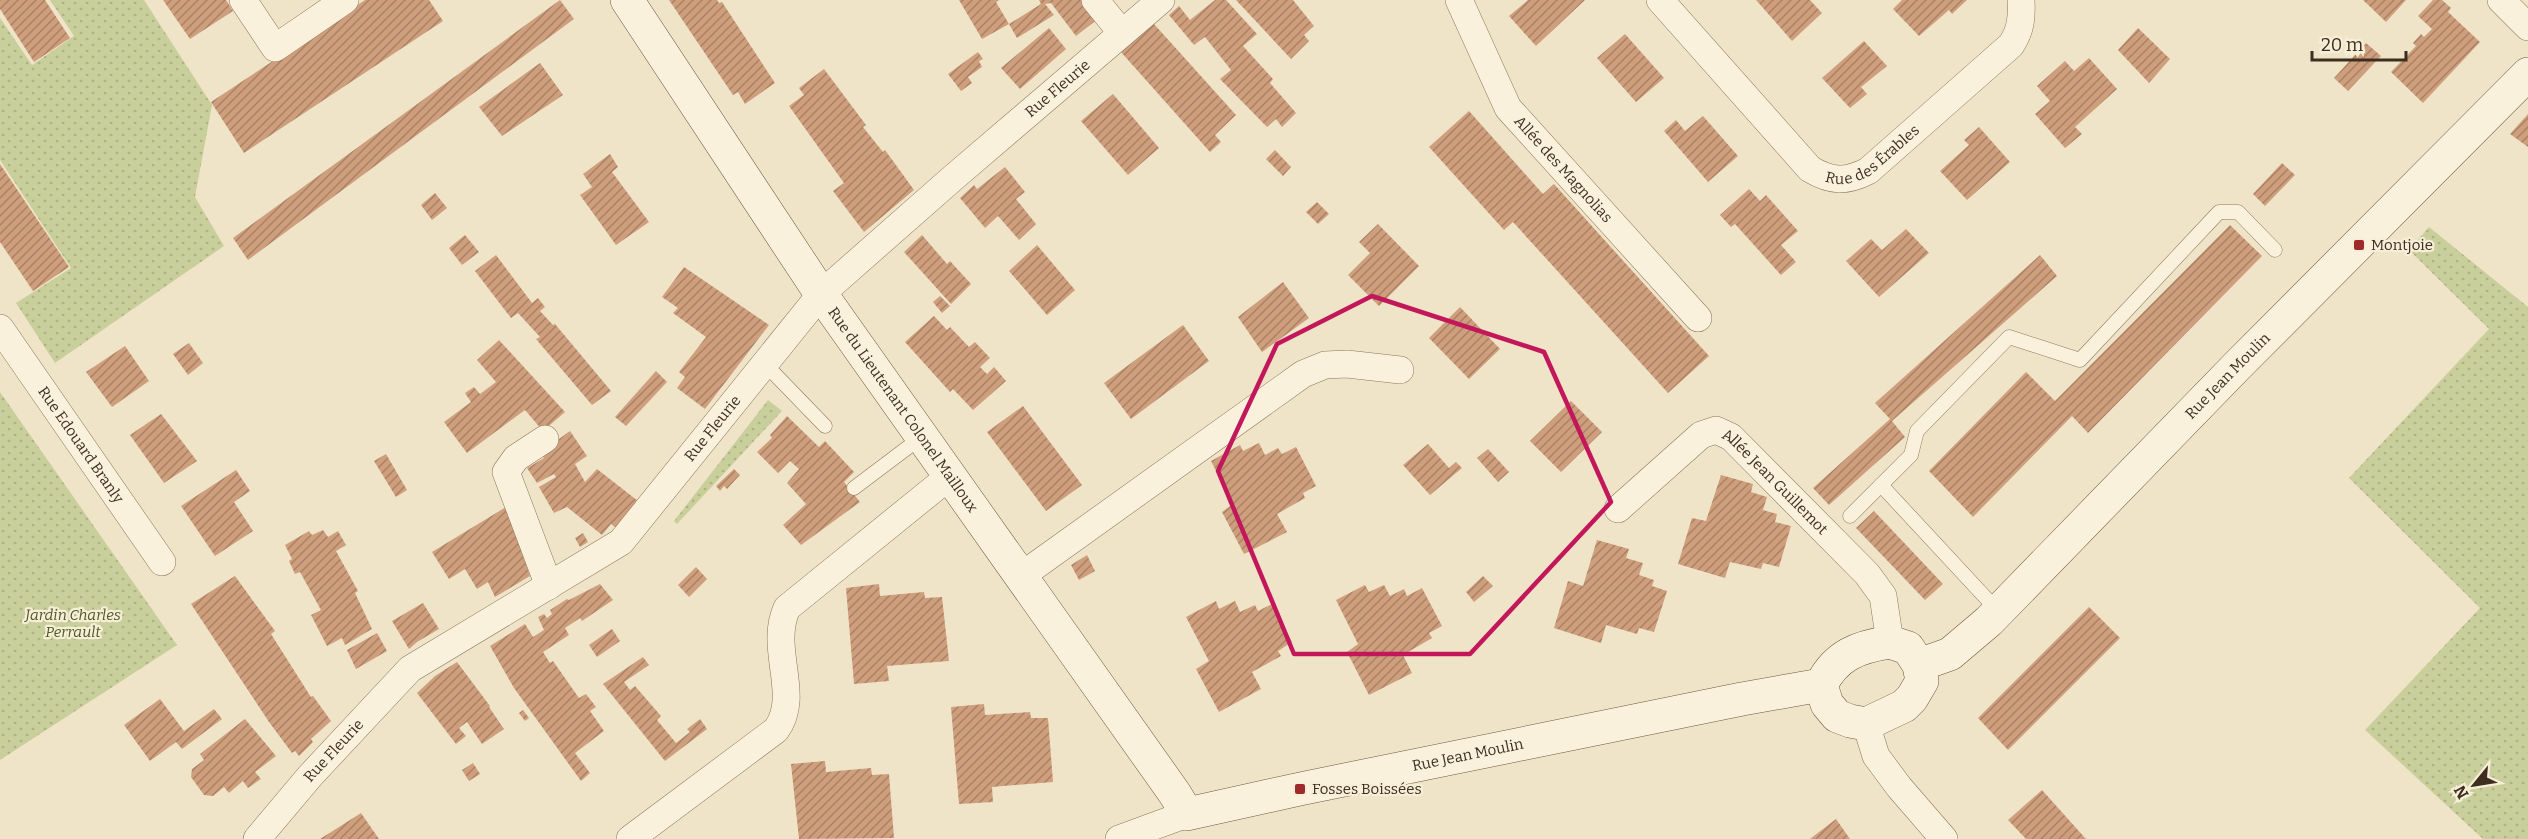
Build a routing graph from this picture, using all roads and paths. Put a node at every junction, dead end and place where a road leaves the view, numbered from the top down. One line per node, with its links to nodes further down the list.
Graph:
1 (243, 0): 2 (street)
2 (345, 0)
3 (627, 0): 14 (street, Rue du Lieutenant Colonel Mailloux)
4 (1095, 0): 11 (street)
5 (1161, 0): 11 (street, Rue Fleurie)
6 (1459, 0): 15 (street, Allée des Magnolias)
7 (1660, 0): 8 (street, Rue des Érables)
8 (2021, 0)
9 (2501, 0): 10 (street)
10 (2528, 27)
11 (1122, 33): 14 (street, Rue Fleurie)
12 (2528, 74): 30 (street, Rue Jean Moulin)
13 (2275, 250): 23 (lane)
14 (821, 294): 17 (street, Rue Fleurie); 20 (street, Rue du Lieutenant Colonel Mailloux)
15 (1698, 318)
16 (0, 328): 27 (street, Rue Edouard Branly)
17 (765, 364): 19 (lane); 29 (street, Rue Fleurie)
18 (1400, 370): 28 (street)
19 (825, 426)
20 (923, 436): 22 (street, Rue du Lieutenant Colonel Mailloux); 24 (lane)
21 (545, 439): 29 (street)
22 (951, 475): 28 (street, Rue du Lieutenant Colonel Mailloux); 37 (street)
23 (1881, 485): 26 (lane); 30 (lane)
24 (854, 488)
25 (1618, 509): 31 (street, Allée Jean Guillemot)
26 (1850, 516)
27 (162, 562)
28 (1021, 576): 35 (street, Rue du Lieutenant Colonel Mailloux)
29 (549, 586): 36 (street, Rue Fleurie)
30 (1999, 611): 32 (street, Rue Jean Moulin)
31 (1890, 642): 32 (street); 33 (street)
32 (1919, 665): 34 (street)
33 (1821, 685): 34 (street); 35 (street, Rue Jean Moulin)
34 (1866, 723): 39 (street)
35 (1187, 814): 38 (street, Rue Jean Moulin)
36 (257, 839)
37 (630, 839)
38 (1119, 839)
39 (1944, 839)

